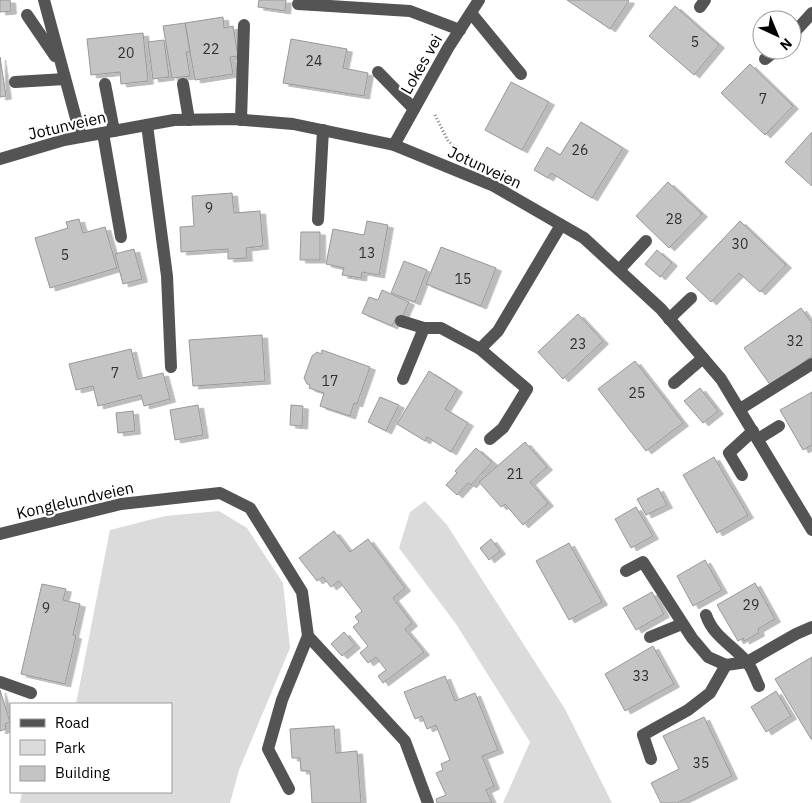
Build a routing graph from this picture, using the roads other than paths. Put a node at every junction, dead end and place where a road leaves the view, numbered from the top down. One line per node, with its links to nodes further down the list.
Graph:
1 (44, 0): 10 (street)
2 (479, 0): 4 (street, Lokes vei)
3 (298, 4): 9 (street)
4 (471, 13): 9 (street, Lokes vei); 12 (street)
5 (812, 13): 7 (street)
6 (27, 15): 10 (street)
7 (802, 24)
8 (244, 25): 19 (street)
9 (460, 30): 17 (street, Lokes vei)
10 (61, 65): 13 (street)
11 (378, 72): 17 (street)
12 (521, 74)
13 (65, 79): 14 (street); 23 (street)
14 (15, 82)
15 (105, 84): 22 (street)
16 (183, 84): 18 (street)
17 (414, 109): 24 (street, Lokes vei)
18 (189, 120): 19 (street, Jotunveien); 20 (street, Jotunveien)
19 (241, 120): 21 (street, Jotunveien)
20 (147, 125): 22 (street, Jotunveien); 38 (street)
21 (323, 130): 24 (street, Jotunveien); 26 (street)
22 (109, 132): 23 (street, Jotunveien); 28 (street)
23 (81, 137): 25 (street, Jotunveien)
24 (394, 145): 27 (street, Jotunveien)
25 (0, 159)
26 (318, 220)
27 (561, 225): 30 (street, Jotunveien); 35 (street)
28 (122, 236)
29 (646, 241): 30 (street)
30 (619, 270): 32 (street, Jotunveien)
31 (691, 298): 32 (street)
32 (669, 319): 36 (street, Jotunveien)
33 (401, 321): 34 (street)
34 (424, 328): 35 (street); 39 (street)
35 (480, 349): 44 (street)
36 (703, 358): 40 (street); 41 (street, Jotunveien)
37 (812, 364): 41 (street)
38 (171, 367)
39 (402, 379)
40 (674, 383)
41 (740, 409): 43 (street, Jotunveien)
42 (779, 426): 43 (street)
43 (755, 435): 45 (street); 46 (street, Jotunveien)
44 (490, 439)
45 (742, 475)
46 (812, 530)
47 (0, 534): 52 (street, Konglelundveien)
48 (626, 571): 50 (street)
49 (706, 615): 54 (street)
50 (682, 624): 53 (street); 55 (street)
51 (812, 627): 54 (street)
52 (308, 636): 60 (street, Konglelundveien); 61 (street)
53 (650, 637)
54 (747, 662): 55 (street); 57 (street)
55 (726, 665): 59 (street)
56 (0, 682): 58 (street)
57 (759, 686)
58 (31, 694)
59 (651, 759)
60 (289, 790)
61 (428, 802)

